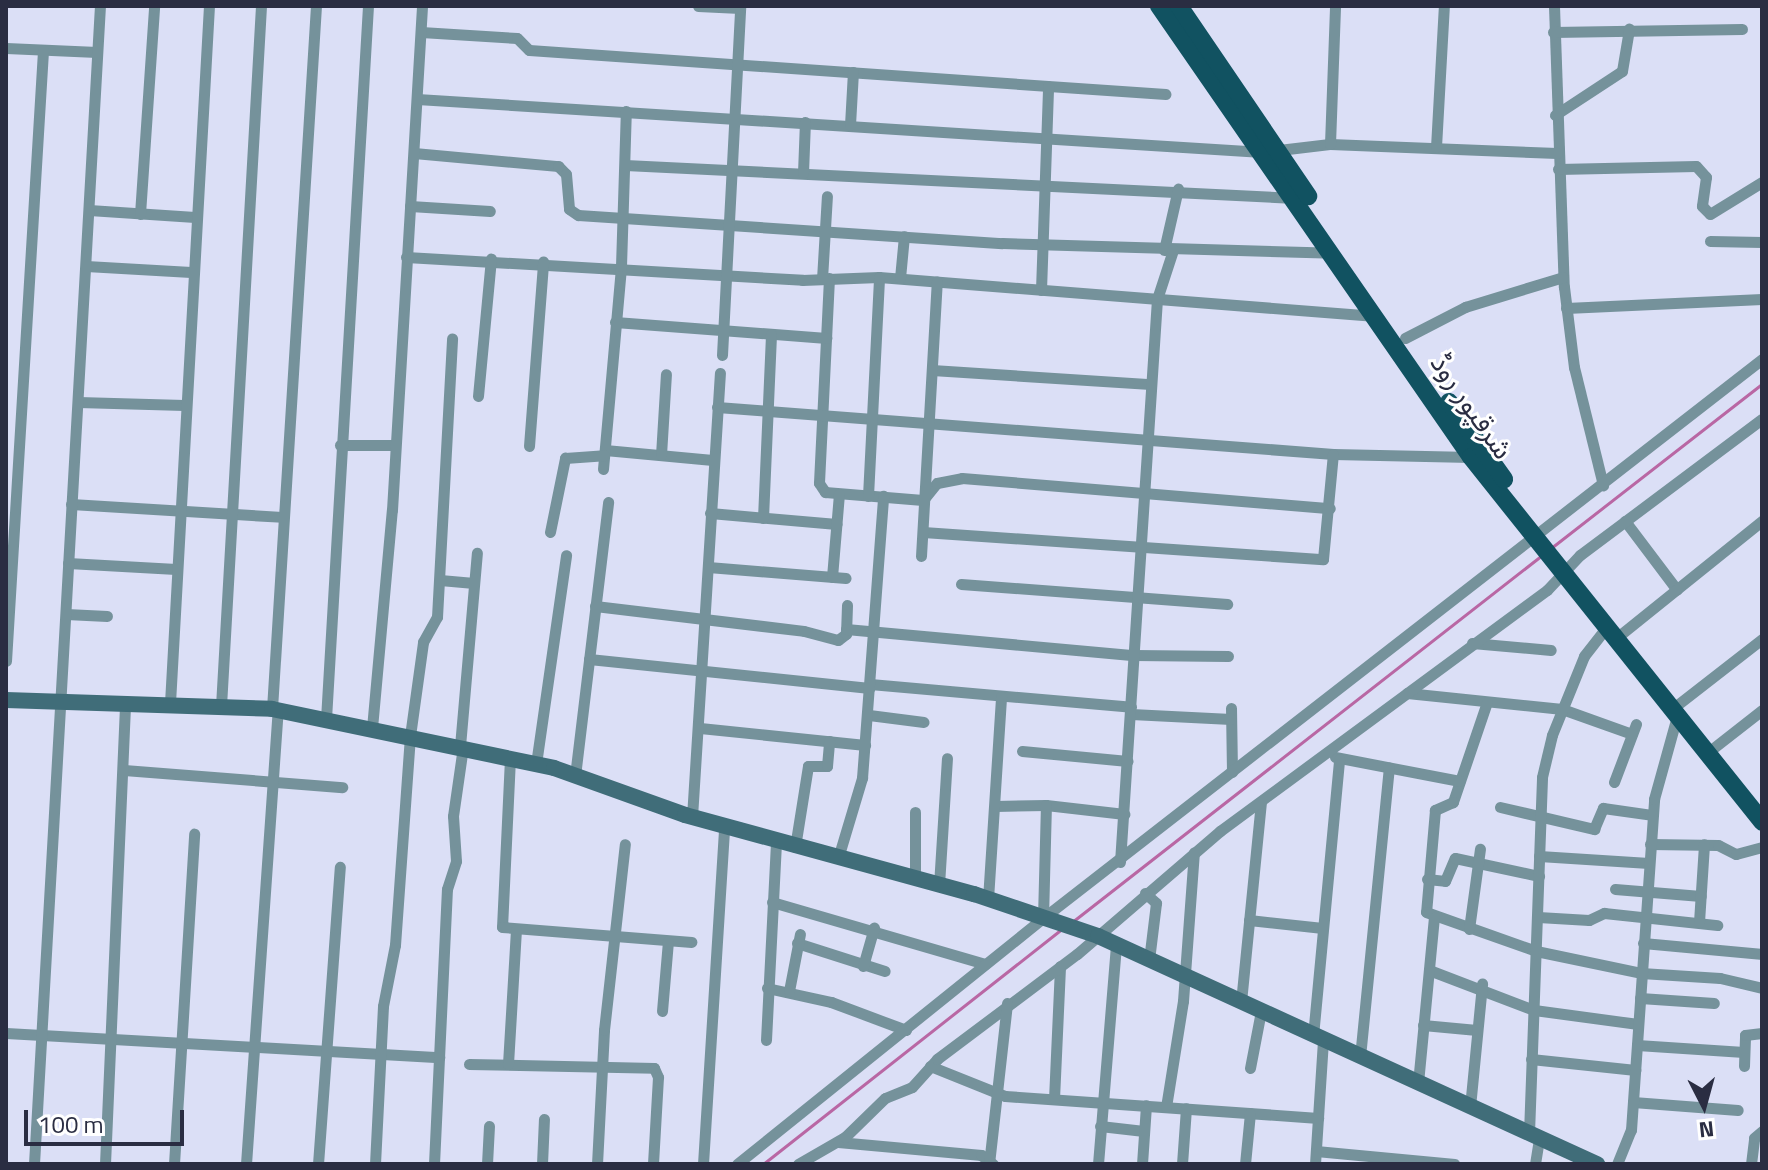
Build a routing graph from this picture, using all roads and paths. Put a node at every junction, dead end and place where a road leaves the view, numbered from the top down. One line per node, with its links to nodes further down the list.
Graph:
1 (100, 6): 21 (street)
2 (154, 6): 50 (street)
3 (209, 6): 51 (street)
4 (261, 6): 120 (street)
5 (316, 6): 121 (street)
6 (368, 6): 100 (street)
7 (422, 6): 17 (street)
8 (698, 6): 14 (street)
9 (1159, 6): 35 (main road, شرقپور روڈ)
10 (1179, 6): 35 (main road, شرقپور روڈ)
11 (1335, 6): 33 (street)
12 (1444, 6): 34 (street)
13 (1554, 6): 18 (street)
14 (740, 7): 22 (street)
15 (1629, 29): 16 (street); 18 (street); 28 (street)
16 (1742, 29)
17 (421, 32): 22 (street); 26 (street)
18 (1553, 32): 28 (street)
19 (6, 48): 20 (street)
20 (43, 50): 21 (street); 159 (street)
21 (97, 52): 48 (street)
22 (736, 64): 23 (street); 29 (street)
23 (853, 72): 24 (street); 31 (street)
24 (1048, 86): 25 (street); 32 (street)
25 (1165, 94)
26 (417, 99): 27 (street); 36 (street)
27 (626, 111): 29 (street); 38 (street)
28 (1555, 115): 37 (street)
29 (735, 117): 30 (street); 40 (street)
30 (805, 122): 31 (street); 41 (street)
31 (850, 125): 32 (street)
32 (1047, 137): 35 (street); 43 (street)
33 (1330, 144): 34 (street); 35 (street)
34 (1436, 147): 37 (street)
35 (1270, 151): 46 (main road, شرقپور روڈ); 83 (main road, شرقپور روڈ)
36 (414, 153): 47 (street); 52 (street)
37 (1557, 153): 39 (street)
38 (625, 165): 40 (street); 52 (street)
39 (1558, 169): 42 (street); 69 (street)
40 (732, 172): 41 (street); 53 (street)
41 (803, 173): 43 (street)
42 (1762, 182)
43 (1045, 183): 44 (street); 58 (street)
44 (1178, 189): 46 (street); 59 (street)
45 (827, 196): 54 (street)
46 (1295, 198): 60 (main road, شرقپور روڈ)
47 (410, 206): 49 (street); 61 (street)
48 (89, 210): 50 (street); 64 (street)
49 (490, 211)
50 (140, 214): 51 (street)
51 (195, 217): 66 (street)
52 (623, 218): 53 (street); 65 (street)
53 (728, 225): 54 (street); 67 (street)
54 (826, 231): 55 (street); 71 (street)
55 (904, 236): 58 (street); 70 (street)
56 (1710, 241): 57 (street)
57 (1762, 242)
58 (1042, 245): 59 (street); 73 (street)
59 (1168, 250): 60 (street); 74 (street)
60 (1333, 254): 77 (main road, شرقپور روڈ)
61 (406, 257): 62 (street); 101 (street)
62 (491, 259): 63 (street); 90 (street)
63 (543, 262): 65 (street); 102 (street)
64 (86, 266): 66 (street); 91 (street)
65 (621, 266): 67 (street); 78 (street)
66 (191, 272): 92 (street)
67 (726, 274): 71 (street); 79 (street)
68 (879, 277): 70 (street); 71 (street); 97 (street)
69 (1563, 277): 76 (street); 83 (street)
70 (900, 278): 72 (street)
71 (826, 279): 82 (street)
72 (937, 281): 73 (street); 86 (street)
73 (1041, 290): 74 (street)
74 (1157, 299): 77 (street); 89 (street)
75 (1762, 299): 76 (street)
76 (1566, 308): 109 (street)
77 (1375, 316): 106 (main road, شرقپور روڈ)
78 (615, 322): 79 (street); 103 (street)
79 (723, 330): 80 (street); 84 (street)
80 (771, 334): 82 (street); 94 (street)
81 (452, 338): 139 (street)
82 (826, 338): 95 (street)
83 (1405, 338): 128 (main road, شرقپور روڈ)
84 (722, 355)
85 (1762, 359): 109 (street)
86 (932, 370): 89 (street); 98 (street)
87 (720, 373): 93 (street)
88 (666, 374): 105 (street)
89 (1151, 384): 99 (street)
90 (478, 396)
91 (78, 402): 92 (street); 116 (street)
92 (184, 405): 118 (street)
93 (717, 407): 94 (street); 107 (street)
94 (768, 412): 95 (street); 122 (street)
95 (822, 417): 97 (street); 111 (street)
96 (1762, 420): 123 (street)
97 (872, 422): 98 (street); 112 (street)
98 (928, 424): 99 (street); 114 (street)
99 (1148, 438): 104 (street); 110 (street)
100 (340, 445): 101 (street); 176 (street)
101 (395, 445): 178 (street)
102 (529, 446)
103 (604, 452): 105 (street); 108 (street); 126 (street)
104 (1333, 454): 106 (street); 117 (street)
105 (661, 455): 107 (street)
106 (1471, 457): 128 (main road, شرقپور روڈ)
107 (713, 460): 119 (street)
108 (603, 469)
109 (1603, 485): 128 (street)
110 (1145, 490): 114 (street); 117 (street); 129 (street)
111 (839, 494): 112 (street); 125 (street)
112 (868, 496): 113 (street)
113 (883, 496): 114 (street); 151 (street)
114 (923, 500): 127 (street)
115 (608, 502): 146 (street)
116 (71, 504): 118 (street); 133 (street)
117 (1330, 508): 129 (street)
118 (178, 510): 120 (street); 136 (street)
119 (710, 513): 122 (street); 134 (street)
120 (231, 515): 121 (street); 169 (street)
121 (282, 517): 172 (street)
122 (763, 518): 125 (street)
123 (1625, 521): 135 (street); 142 (street)
124 (1762, 521): 142 (street)
125 (837, 524): 137 (street)
126 (550, 532)
127 (923, 532): 129 (street); 132 (street)
128 (1544, 541): 135 (main road, شرقپور روڈ); 193 (street)
129 (1141, 546): 143 (street)
130 (477, 553): 140 (street)
131 (566, 555): 190 (street)
132 (921, 556)
133 (68, 563): 136 (street); 147 (street)
134 (708, 567): 137 (street); 149 (street)
135 (1566, 568): 152 (main road, شرقپور روڈ); 154 (street)
136 (176, 569): 168 (street)
137 (832, 577): 138 (street)
138 (846, 578)
139 (440, 580): 140 (street); 180 (street)
140 (474, 583): 183 (street)
141 (961, 584): 143 (street)
142 (1677, 590): 152 (street)
143 (1138, 600): 144 (street); 156 (street)
144 (1227, 604)
145 (847, 605): 150 (street)
146 (595, 606): 149 (street); 158 (street)
147 (66, 614): 148 (street); 166 (street)
148 (107, 616)
149 (707, 622): 150 (street); 160 (street)
150 (846, 629): 151 (street)
151 (872, 630): 156 (street); 161 (street)
152 (1615, 633): 170 (street); 171 (main road, شرقپور روڈ)
153 (1762, 639): 171 (street)
154 (1471, 643): 155 (street); 162 (street)
155 (1551, 650)
156 (1134, 655): 157 (street); 174 (street)
157 (1228, 656)
158 (589, 659): 160 (street); 194 (street)
159 (6, 661)
160 (704, 673): 161 (street); 179 (street)
161 (870, 686): 163 (street); 175 (street)
162 (1407, 693): 167 (street); 186 (street)
163 (1001, 696): 174 (street); 201 (street)
164 (6, 700): 166 (street)
165 (125, 701): 166 (street); 168 (street); 192 (street)
166 (62, 702): 278 (street)
167 (1487, 702): 170 (street); 196 (street)
168 (170, 703): 169 (street)
169 (221, 706): 172 (street)
170 (1562, 709): 197 (street); 208 (street)
171 (1677, 709): 184 (main road, شرقپور روڈ); 206 (street)
172 (275, 710): 176 (street); 195 (street)
173 (1762, 710): 184 (street)
174 (1131, 711): 189 (street); 193 (street)
175 (869, 715): 177 (street); 182 (street)
176 (326, 719): 178 (street)
177 (924, 722)
178 (372, 728): 180 (street)
179 (700, 728): 181 (street); 207 (street)
180 (410, 736): 183 (street); 287 (street)
181 (829, 741): 182 (street); 215 (street)
182 (865, 745): 220 (street)
183 (461, 746): 187 (street); 288 (street)
184 (1712, 750): 203 (main road, شرقپور روڈ)
185 (1022, 751): 189 (street)
186 (1335, 755): 191 (street); 199 (street); 242 (street)
187 (510, 758): 190 (street); 244 (street)
188 (947, 758): 227 (street)
189 (1128, 761): 205 (street)
190 (536, 764): 194 (street)
191 (1389, 767): 196 (street); 289 (street)
192 (124, 770): 195 (street); 280 (street)
193 (1232, 772): 221 (street)
194 (575, 776): 207 (street)
195 (272, 780): 198 (street); 284 (street)
196 (1460, 781): 226 (street)
197 (1614, 782)
198 (342, 787)
199 (1261, 802): 217 (street); 238 (street)
200 (1046, 805): 201 (street); 205 (street); 236 (street)
201 (995, 806): 232 (street)
202 (1500, 807): 208 (street)
203 (1759, 807)
204 (915, 812): 225 (street)
205 (1124, 814): 221 (street)
206 (1652, 815): 208 (street); 213 (street)
207 (692, 817): 209 (street)
208 (1541, 819): 219 (street)
209 (724, 826): 211 (street); 330 (street)
210 (194, 834): 282 (street)
211 (776, 842): 215 (street); 233 (street)
212 (625, 844): 246 (street)
213 (1650, 844): 214 (street); 222 (street)
214 (1704, 844): 216 (street); 231 (street)
215 (795, 847): 220 (street)
216 (1762, 847)
217 (1194, 852): 230 (street); 260 (street)
218 (1479, 856): 224 (street); 226 (street); 243 (street)
219 (1539, 856): 222 (street); 224 (street)
220 (838, 858): 225 (street)
221 (1120, 862): 236 (street)
222 (1649, 863): 229 (street)
223 (340, 867): 285 (street)
224 (1539, 876): 234 (street)
225 (915, 879): 227 (street)
226 (1427, 879): 237 (street)
227 (939, 885): 232 (street)
228 (1615, 889): 229 (street)
229 (1647, 891): 231 (street); 235 (street)
230 (1145, 893): 245 (street); 253 (street)
231 (1701, 896): 239 (street)
232 (988, 899): 236 (street)
233 (772, 902): 241 (street); 262 (street)
234 (1538, 917): 235 (street); 251 (street)
235 (1645, 917): 239 (street); 249 (street)
236 (1043, 918): 245 (street); 254 (street)
237 (1434, 918): 243 (street); 257 (street)
238 (1249, 920): 242 (street); 266 (street)
239 (1699, 922): 240 (street)
240 (1717, 925)
241 (874, 928): 254 (street); 255 (street)
242 (1323, 928): 279 (street)
243 (1469, 929): 251 (street)
244 (516, 930): 246 (street); 292 (street)
245 (1094, 935): 250 (street); 256 (street)
246 (612, 939): 247 (street); 293 (street)
247 (668, 941): 248 (street); 270 (street)
248 (691, 942)
249 (1643, 943): 252 (street); 259 (street)
250 (1116, 944): 253 (street); 301 (street)
251 (1536, 951): 259 (street); 269 (street)
252 (1762, 954)
253 (1149, 960): 260 (street)
254 (985, 964): 274 (street)
255 (863, 966): 258 (street); 264 (street)
256 (1060, 966): 267 (street); 300 (street)
257 (1429, 970): 261 (street); 273 (street)
258 (885, 971)
259 (1641, 973): 263 (street); 265 (street)
260 (1183, 976): 266 (street); 304 (street)
261 (1481, 986): 269 (street); 275 (street)
262 (767, 988): 264 (street); 281 (street)
263 (1762, 988)
264 (789, 991): 274 (street)
265 (1640, 998): 268 (street); 272 (street)
266 (1241, 1002): 271 (street)
267 (1007, 1003): 294 (street); 299 (street)
268 (1714, 1003)
269 (1534, 1010): 272 (street); 290 (street)
270 (662, 1011)
271 (1261, 1011): 279 (street); 296 (street)
272 (1638, 1024): 283 (street)
273 (1423, 1025): 275 (street); 298 (street)
274 (906, 1030): 331 (street)
275 (1477, 1030): 305 (street)
276 (6, 1033): 278 (street)
277 (1762, 1033): 286 (street)
278 (41, 1036): 280 (street); 319 (street)
279 (1318, 1038): 289 (street); 309 (street)
280 (111, 1039): 282 (street); 320 (street)
281 (766, 1040)
282 (182, 1042): 284 (street); 321 (street)
283 (1637, 1045): 286 (street); 297 (street)
284 (252, 1046): 285 (street); 322 (street)
285 (324, 1051): 287 (street); 323 (street)
286 (1744, 1052): 295 (street)
287 (381, 1054): 288 (street); 324 (street)
288 (439, 1057): 325 (street)
289 (1360, 1057): 298 (street)
290 (1531, 1059): 297 (street); 315 (street)
291 (469, 1064): 292 (street)
292 (508, 1064): 293 (street)
293 (602, 1066): 328 (street); 329 (street)
294 (930, 1066): 299 (street); 316 (street)
295 (1744, 1066)
296 (1250, 1068)
297 (1635, 1070): 302 (street)
298 (1418, 1083): 305 (street)
299 (999, 1095): 300 (street); 318 (street)
300 (1054, 1099): 301 (street)
301 (1101, 1102): 303 (street); 312 (street)
302 (1633, 1102): 307 (street); 341 (street)
303 (1146, 1105): 304 (street); 313 (street)
304 (1166, 1107): 306 (street)
305 (1470, 1107): 315 (street)
306 (1186, 1108): 308 (street); 335 (street)
307 (1738, 1110)
308 (1250, 1113): 309 (street); 336 (street)
309 (1318, 1118): 317 (street)
310 (544, 1119): 327 (street)
311 (489, 1126): 326 (street)
312 (1100, 1126): 313 (street); 333 (street)
313 (1144, 1131): 334 (street)
314 (1762, 1131): 342 (street)
315 (1534, 1136): 339 (street); 340 (street)
316 (838, 1142): 318 (street); 332 (street)
317 (1316, 1151): 337 (street); 338 (street)
318 (990, 1163)
319 (34, 1164)
320 (105, 1164)
321 (174, 1164)
322 (246, 1164)
323 (318, 1164)
324 (375, 1164)
325 (434, 1164)
326 (487, 1164)
327 (542, 1164)
328 (597, 1164)
329 (653, 1164)
330 (703, 1164)
331 (737, 1164)
332 (798, 1164)
333 (1098, 1164)
334 (1142, 1164)
335 (1182, 1164)
336 (1245, 1164)
337 (1315, 1164)
338 (1454, 1164)
339 (1535, 1164)
340 (1597, 1164)
341 (1617, 1164)
342 (1751, 1164)

